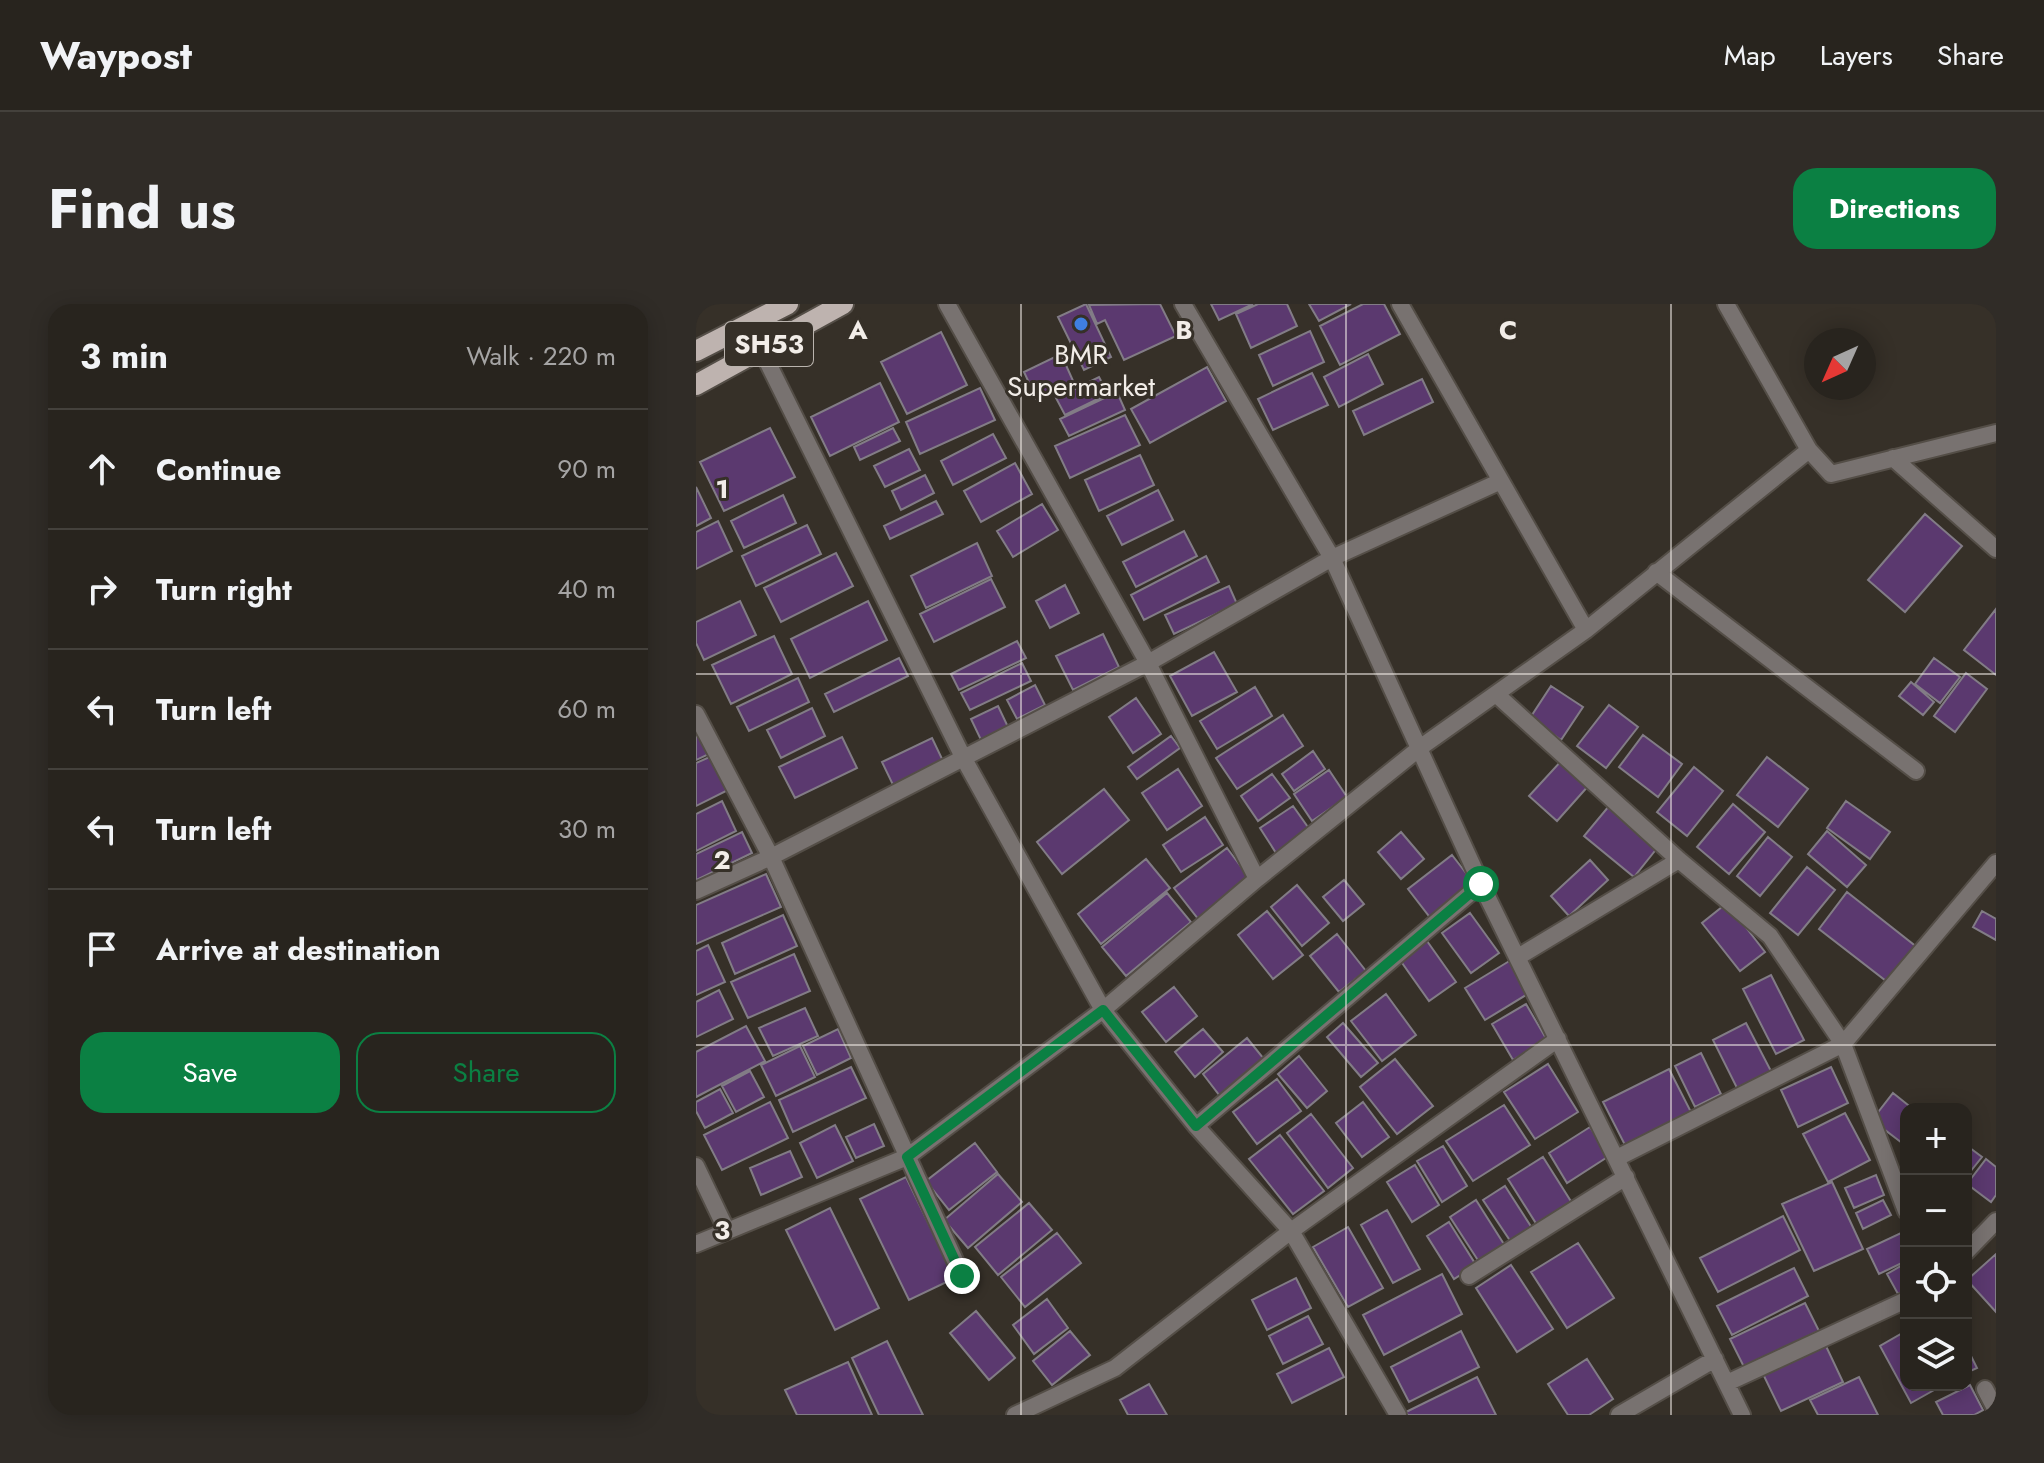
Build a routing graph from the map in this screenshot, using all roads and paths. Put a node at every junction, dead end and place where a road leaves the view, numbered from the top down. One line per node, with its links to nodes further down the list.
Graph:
1 (788, 304): 8 (main road, SH53)
2 (947, 304): 18 (street)
3 (1183, 304): 15 (street)
4 (1400, 304): 13 (street)
5 (1726, 304): 11 (street)
6 (838, 305): 7 (main road, SH53)
7 (761, 349): 9 (main road, SH53); 22 (street)
8 (696, 351)
9 (696, 385)
10 (1996, 433): 12 (street)
11 (1809, 450): 12 (street); 16 (street)
12 (1893, 458): 14 (street)
13 (1501, 481): 15 (street); 17 (street)
14 (1996, 549)
15 (1332, 558): 18 (street); 21 (street)
16 (1656, 572): 17 (street); 23 (street)
17 (1586, 630): 19 (street)
18 (1148, 663): 22 (street); 27 (street)
19 (1497, 695): 21 (street); 25 (street)
20 (696, 714): 24 (street)
21 (1421, 747): 27 (street); 28 (street)
22 (964, 759): 24 (street); 31 (street)
23 (1916, 771)
24 (771, 857): 29 (street); 35 (street)
25 (1679, 860): 30 (street); 33 (street)
26 (1996, 863): 33 (street)
27 (1257, 879): 31 (street)
28 (1481, 884): 30 (street); 34 (street)
29 (696, 891)
30 (1518, 957): 32 (street)
31 (1103, 1010): 34 (street); 35 (street)
32 (1558, 1039): 36 (street); 42 (street)
33 (1843, 1044): 36 (street); 39 (street)
34 (1196, 1126): 42 (street)
35 (907, 1157): 41 (street); 45 (street)
36 (1617, 1158): 38 (street)
37 (696, 1166): 41 (street)
38 (1626, 1177): 46 (street); 48 (street)
39 (1900, 1195)
40 (1996, 1221): 44 (street)
41 (727, 1231): 43 (street)
42 (1291, 1231): 52 (street); 53 (street)
43 (696, 1244)
44 (1971, 1247)
45 (962, 1276)
46 (1469, 1276)
47 (1900, 1303): 49 (street)
48 (1715, 1359): 49 (street); 54 (street)
49 (1727, 1383): 55 (street)
50 (1985, 1389): 51 (street)
51 (1996, 1410)
52 (1015, 1415)
53 (1398, 1415)
54 (1619, 1415)
55 (1742, 1415)

